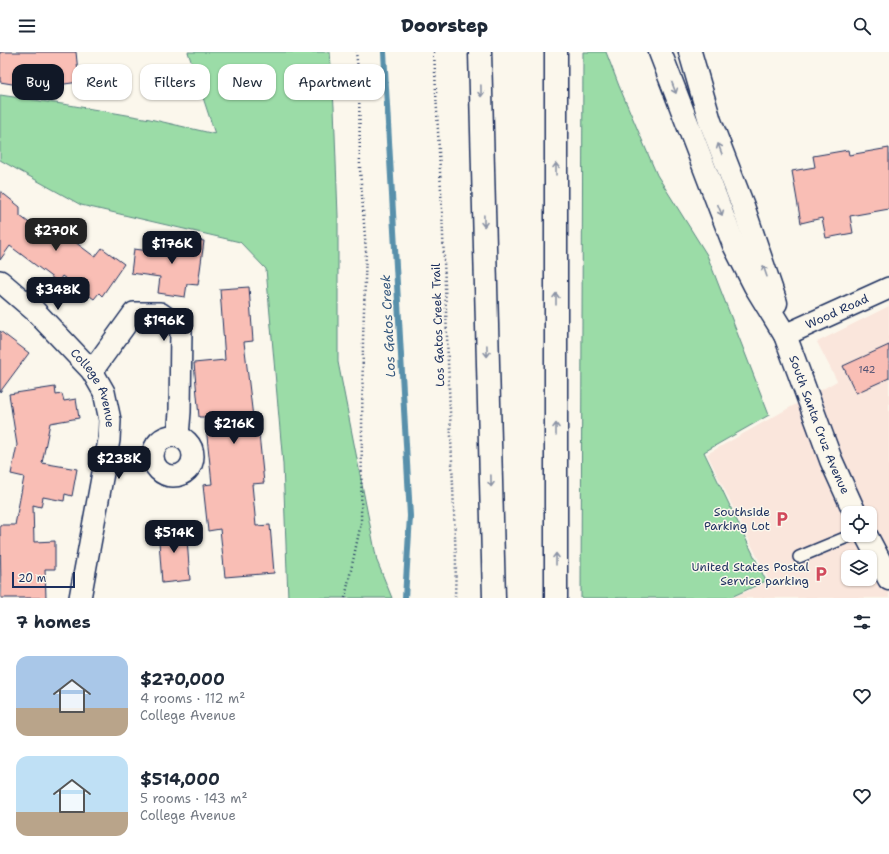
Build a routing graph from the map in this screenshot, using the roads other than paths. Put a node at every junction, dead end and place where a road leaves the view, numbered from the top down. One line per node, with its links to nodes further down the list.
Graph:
1 (480, 52): 16 (main road, one-way to 16)
2 (556, 52): 17 (main road, one-way to 2)
3 (660, 52): 7 (main road, one-way to 7)
4 (690, 52): 7 (main road, one-way to 4)
5 (0, 281): 8 (street, College Avenue)
6 (889, 288): 7 (street, Wood Road)
7 (785, 335): 10 (main road, South Santa Cruz Avenue)
8 (92, 371): 9 (street); 15 (street, College Avenue)
9 (178, 436)
10 (852, 506)
11 (841, 540): 13 (lane)
12 (870, 542): 14 (main road)
13 (799, 557)
14 (889, 579)
15 (80, 598)
16 (494, 598)
17 (556, 598)

